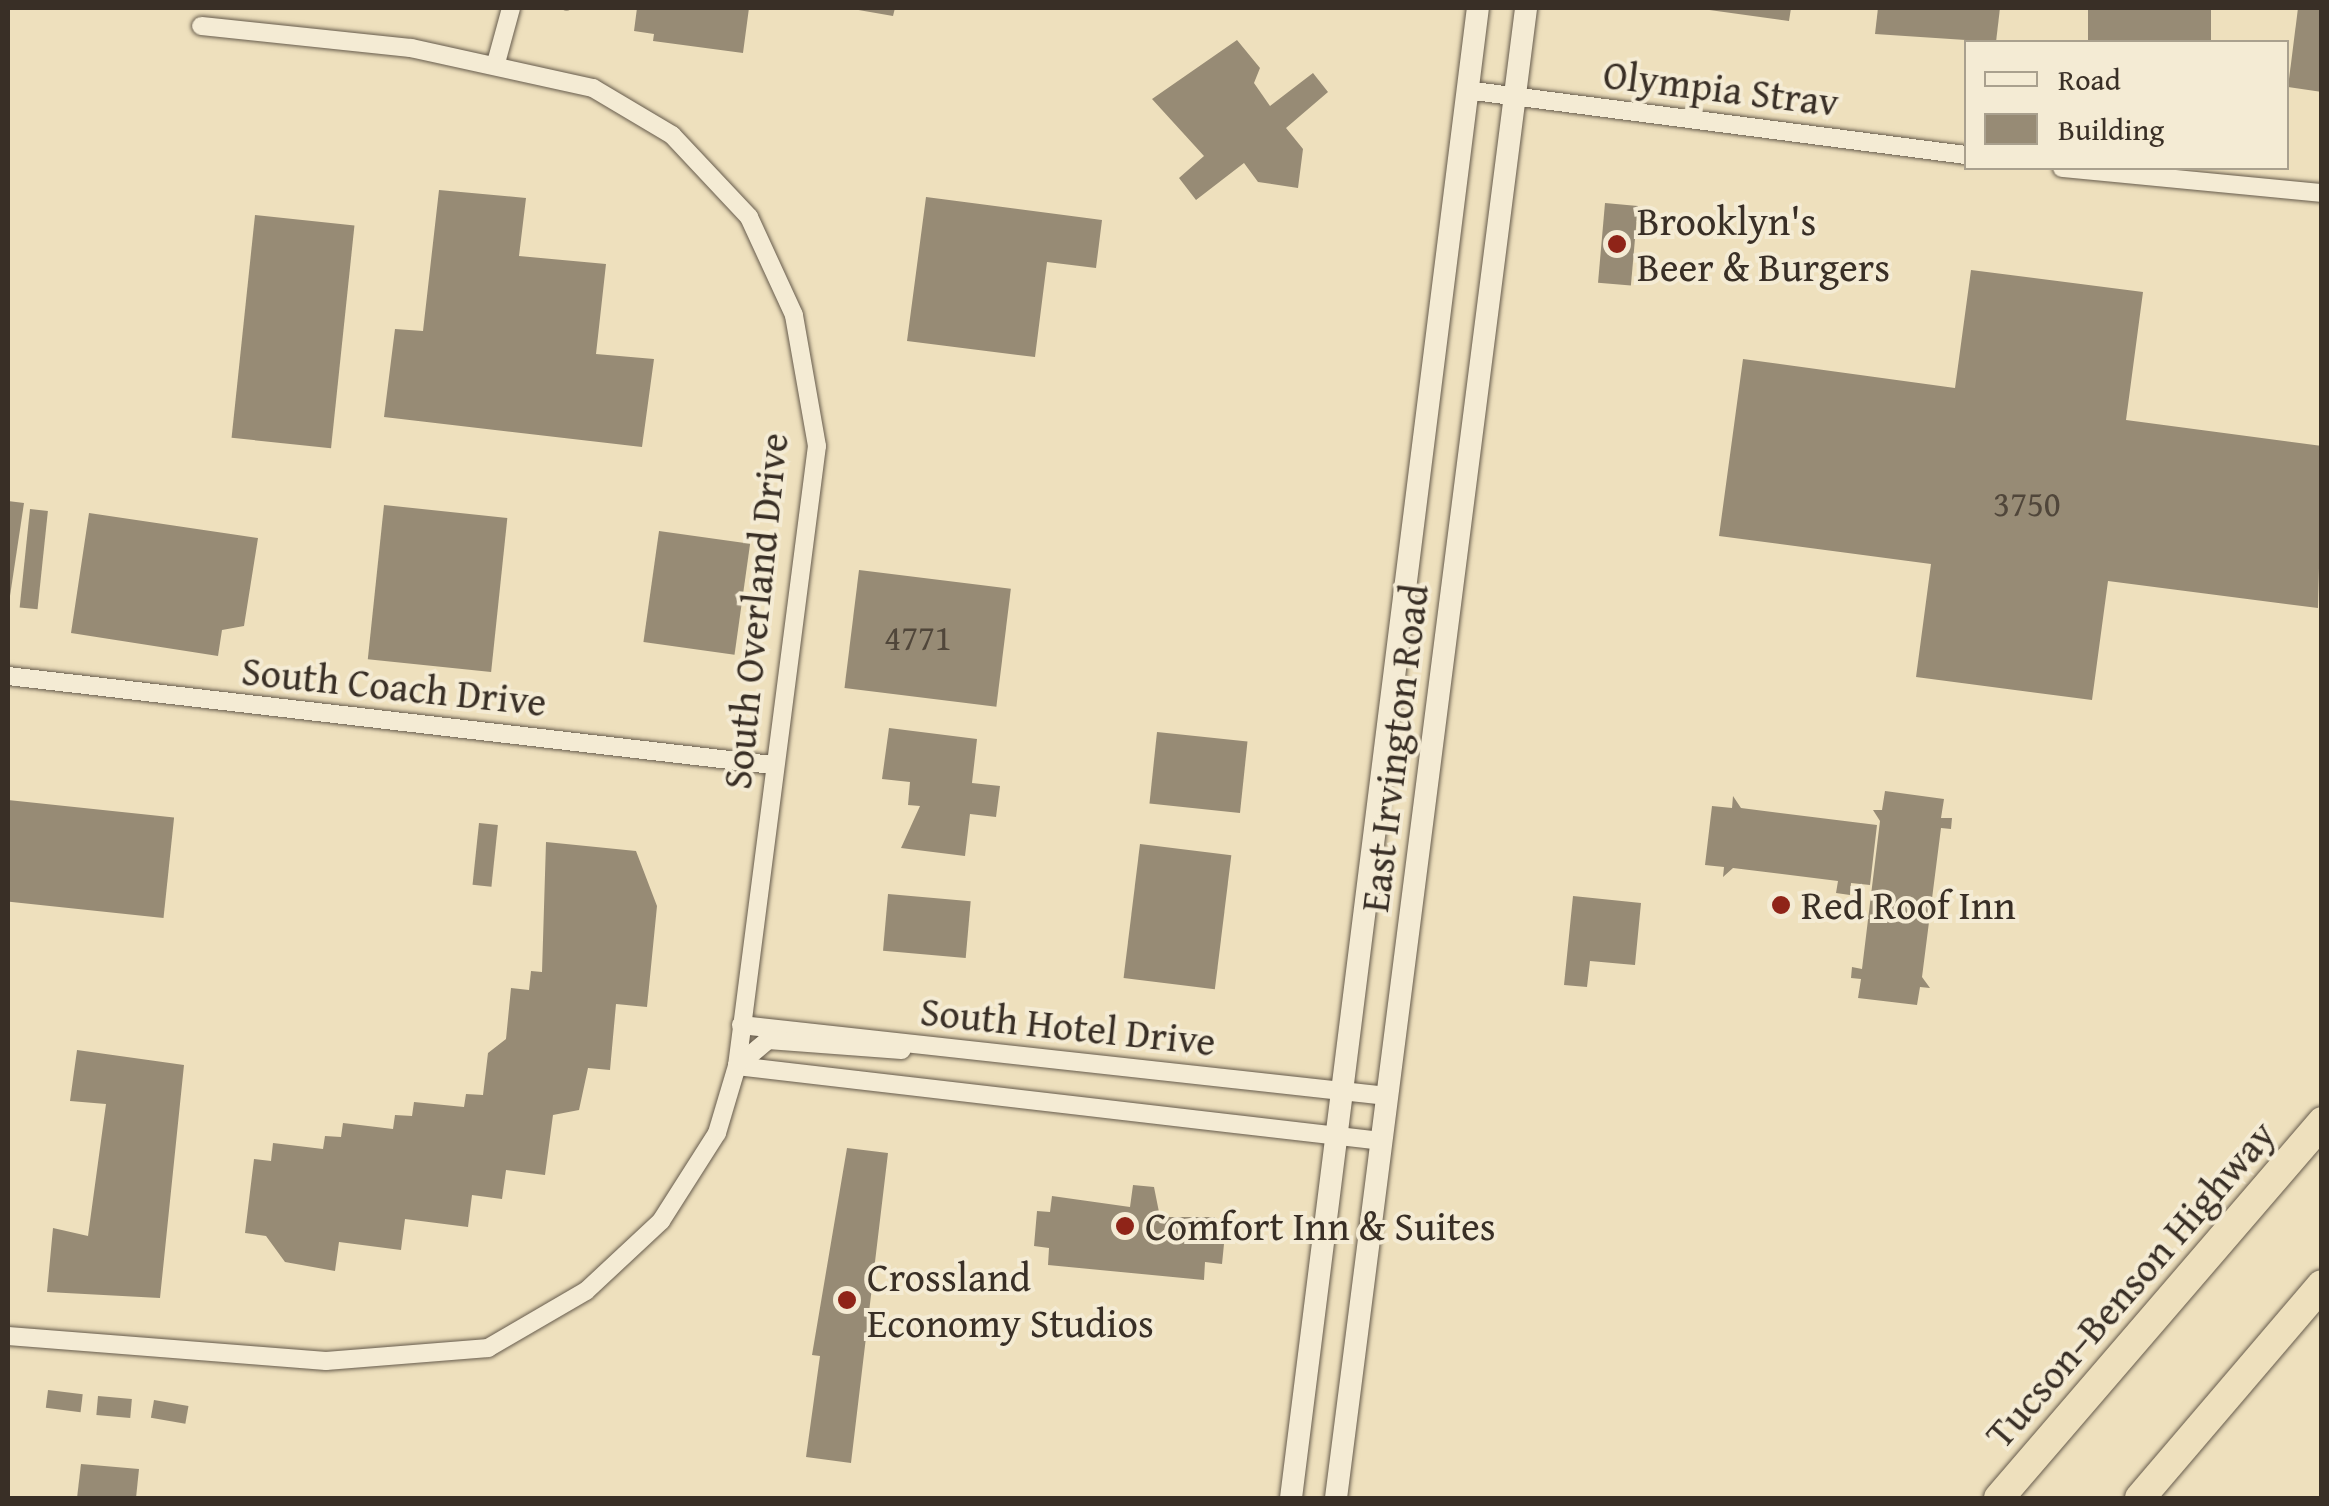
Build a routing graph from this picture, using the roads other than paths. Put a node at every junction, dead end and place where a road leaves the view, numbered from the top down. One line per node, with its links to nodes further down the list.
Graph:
1 (1478, 8): 6 (main road, East Irvington Road)
2 (1526, 8): 7 (main road, East Irvington Road)
3 (510, 11): 5 (street)
4 (201, 26): 5 (street, South Overland Drive)
5 (496, 63): 12 (street, South Overland Drive)
6 (1466, 90): 7 (street, Olympia Strav); 16 (main road, East Irvington Road)
7 (1514, 97): 8 (street, Olympia Strav); 17 (main road, East Irvington Road)
8 (1964, 155)
9 (2083, 170): 10 (street)
10 (2322, 193)
11 (8, 676): 12 (street, South Coach Drive)
12 (774, 766): 13 (street, South Overland Drive)
13 (741, 1024): 14 (street, South Hotel Drive); 15 (street, South Overland Drive)
14 (933, 1046): 15 (street); 16 (street, South Hotel Drive)
15 (737, 1066): 19 (street, South Hotel Drive); 23 (street, South Overland Drive)
16 (1343, 1092): 17 (street, South Hotel Drive); 19 (main road, East Irvington Road)
17 (1386, 1096): 20 (main road, East Irvington Road)
18 (2322, 1122): 26 (highway, Tucson–Benson Highway)
19 (1338, 1136): 20 (street, South Hotel Drive); 24 (main road, East Irvington Road)
20 (1380, 1142): 25 (main road, East Irvington Road)
21 (2322, 1285): 27 (highway)
22 (2322, 1297): 27 (highway)
23 (8, 1336)
24 (1291, 1498)
25 (1336, 1498)
26 (1999, 1498)
27 (2142, 1498)

